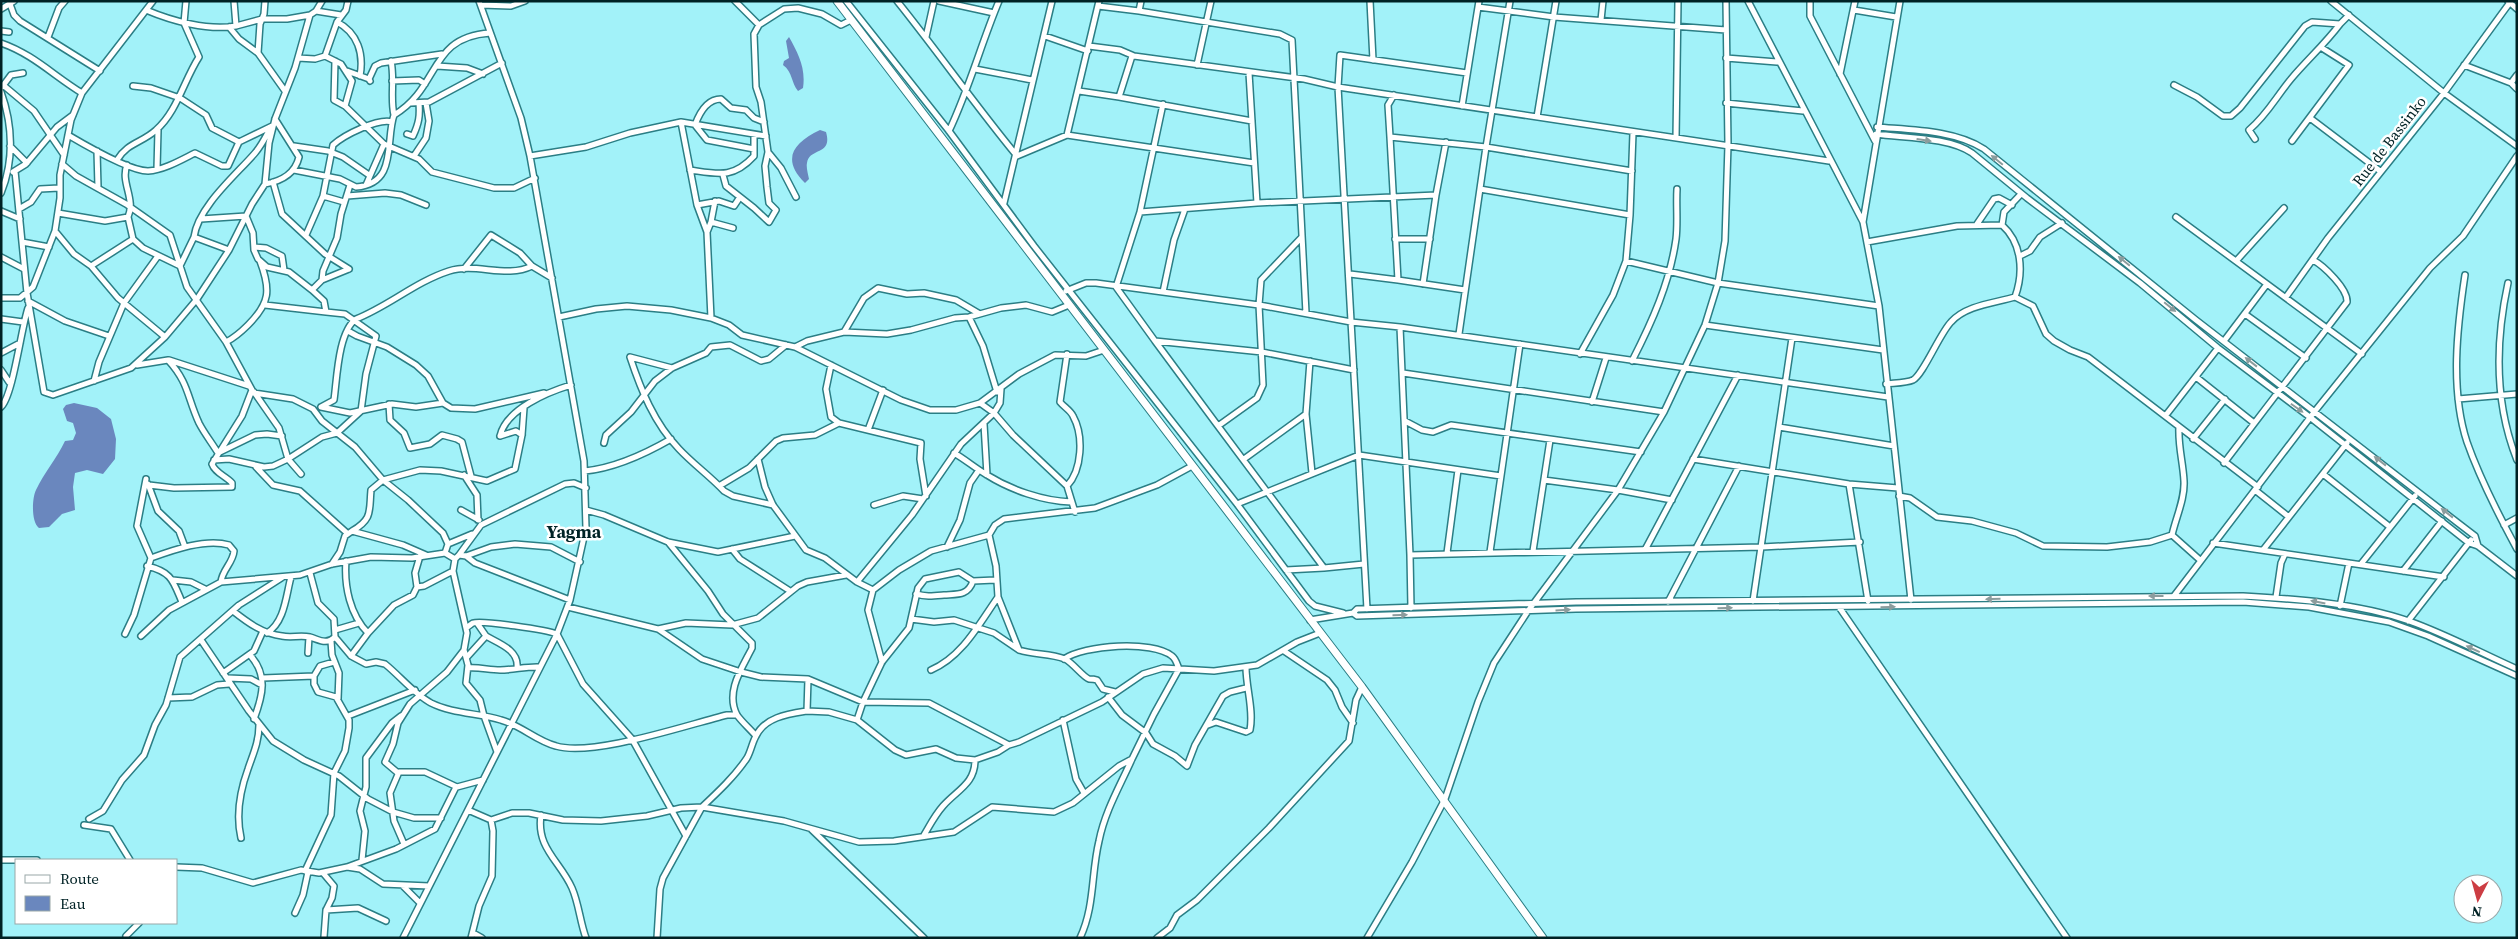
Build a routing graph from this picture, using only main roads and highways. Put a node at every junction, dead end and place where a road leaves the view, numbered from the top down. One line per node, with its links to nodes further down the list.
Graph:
1 (837, 1): 2 (main road)
2 (1543, 938)

